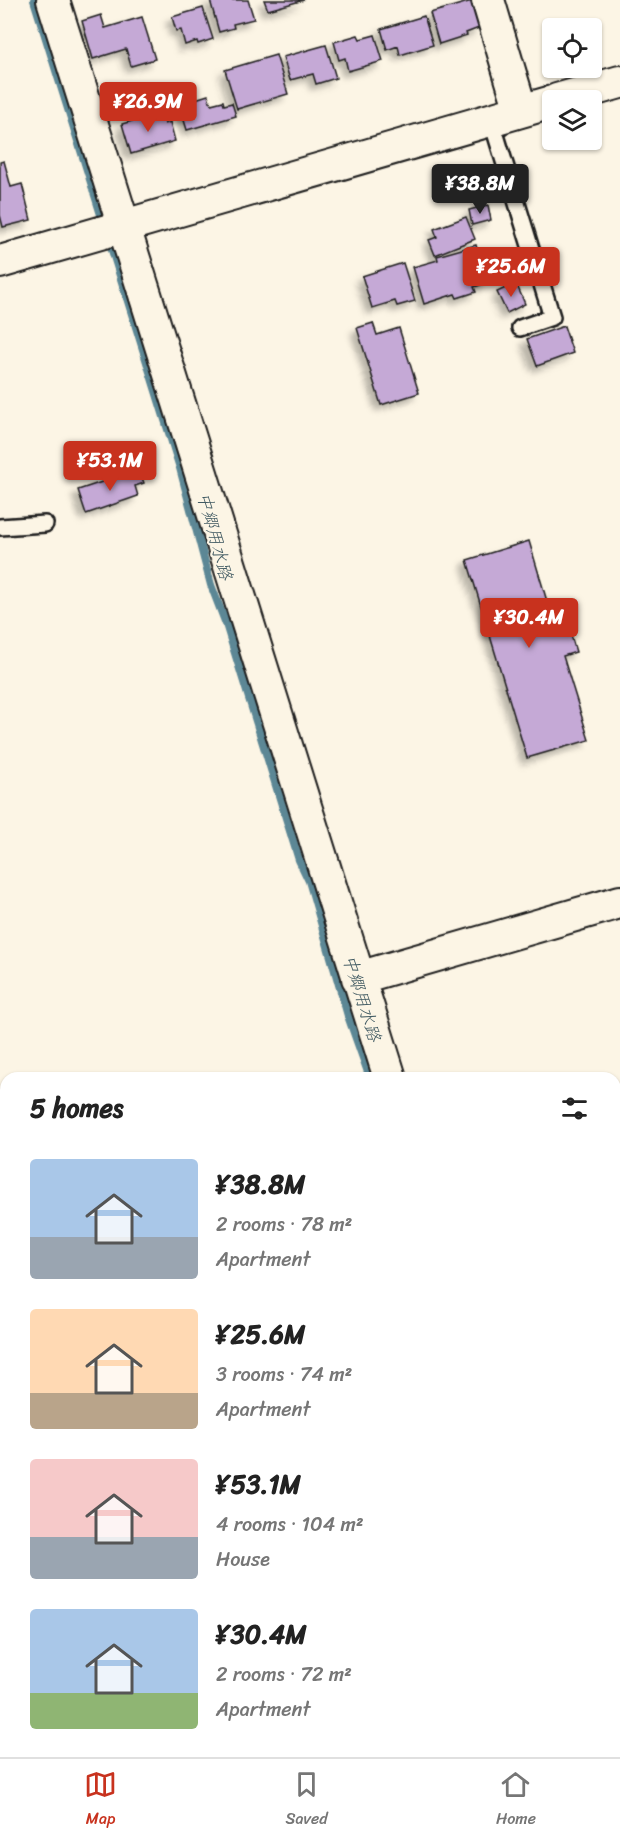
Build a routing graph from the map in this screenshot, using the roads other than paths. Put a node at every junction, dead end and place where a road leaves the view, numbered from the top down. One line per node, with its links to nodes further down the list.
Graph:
1 (488, 0): 6 (street)
2 (59, 2): 8 (street)
3 (620, 82): 4 (street)
4 (592, 90)
5 (542, 105): 6 (street)
6 (520, 111): 7 (street)
7 (491, 119): 8 (street); 10 (lane)
8 (122, 226): 9 (street); 14 (street)
9 (0, 262)
10 (520, 328)
11 (45, 524): 12 (lane)
12 (0, 527)
13 (620, 902): 14 (street)
14 (358, 978): 15 (street)
15 (388, 1072)

